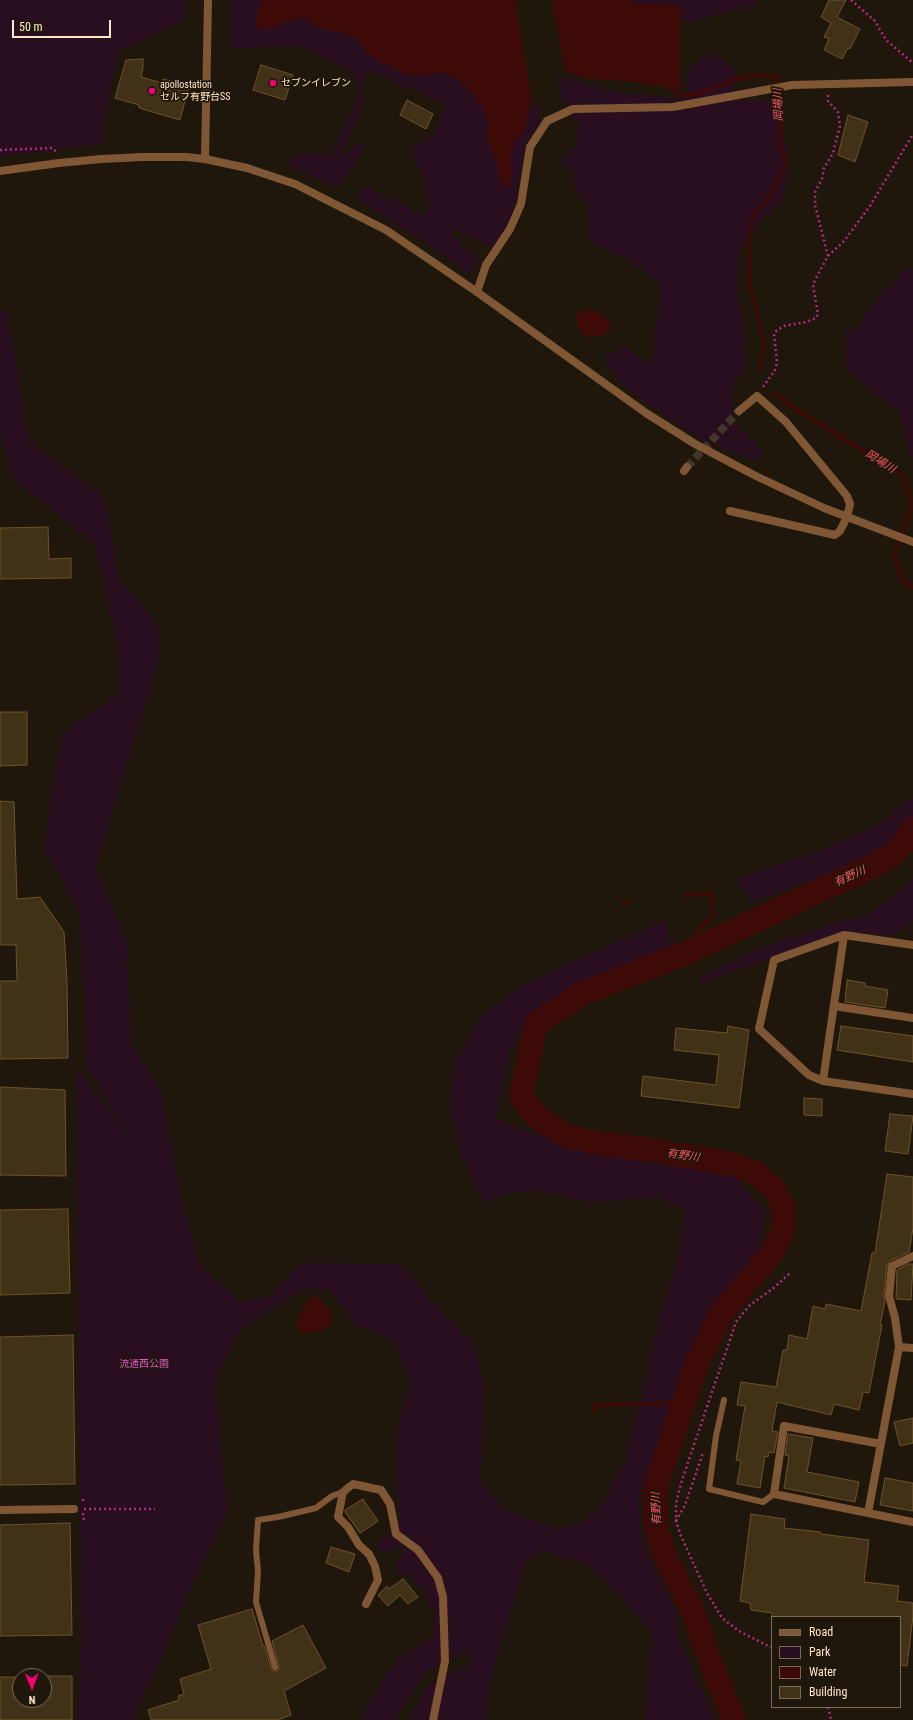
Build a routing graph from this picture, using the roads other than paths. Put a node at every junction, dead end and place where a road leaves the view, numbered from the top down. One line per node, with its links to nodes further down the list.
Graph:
1 (208, 0): 3 (street)
2 (913, 82): 5 (street)
3 (204, 158): 4 (street); 5 (street)
4 (0, 171)
5 (477, 292): 8 (street)
6 (739, 411): 8 (street)
7 (730, 511): 8 (street)
8 (847, 518): 9 (street)
9 (913, 542)
10 (844, 935): 11 (street); 12 (street); 14 (street)
11 (913, 945)
12 (834, 1006): 13 (street); 14 (street)
13 (913, 1018)
14 (823, 1081): 15 (street)
15 (913, 1094)
16 (913, 1256): 17 (street)
17 (899, 1347): 18 (street); 20 (street)
18 (913, 1348)
19 (724, 1400): 22 (lane)
20 (881, 1444): 22 (street); 25 (street)
21 (343, 1492): 27 (street); 28 (lane); 29 (street)
22 (774, 1494): 25 (street)
23 (74, 1509): 24 (street)
24 (0, 1510)
25 (868, 1513): 26 (street)
26 (913, 1522)
27 (366, 1604)
28 (275, 1667)
29 (433, 1720)

